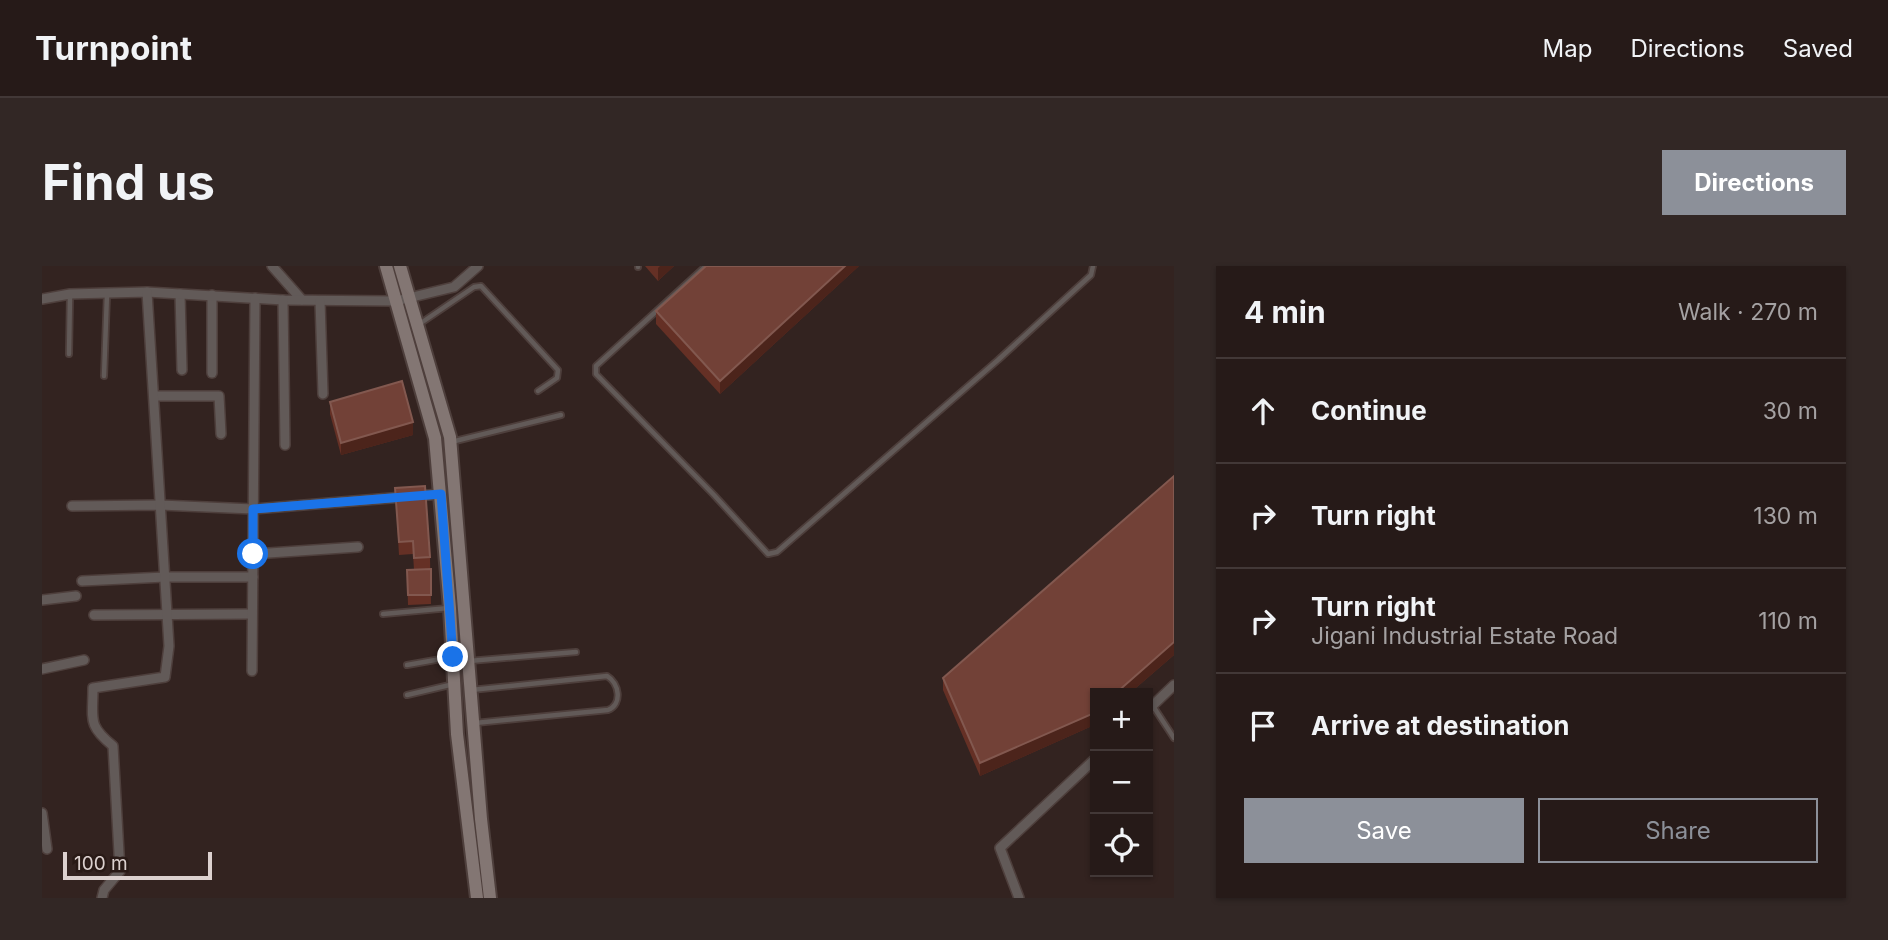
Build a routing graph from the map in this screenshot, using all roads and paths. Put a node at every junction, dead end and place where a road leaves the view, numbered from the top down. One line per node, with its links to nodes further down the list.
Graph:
1 (272, 266): 18 (street)
2 (386, 266): 16 (main road)
3 (400, 266): 16 (main road)
4 (478, 266): 7 (street)
5 (705, 266): 6 (lane)
6 (1093, 266)
7 (466, 277): 8 (lane); 16 (street)
8 (474, 287): 20 (lane); 25 (lane)
9 (147, 292): 10 (street); 12 (street); 27 (street)
10 (107, 293): 11 (street); 24 (lane)
11 (70, 294): 15 (street); 21 (lane)
12 (180, 294): 13 (street); 22 (street)
13 (212, 296): 14 (street); 23 (street)
14 (255, 298): 17 (street); 35 (street)
15 (42, 299)
16 (402, 299): 19 (street); 20 (main road); 32 (main road)
17 (284, 300): 18 (street); 31 (street)
18 (302, 300): 19 (street)
19 (320, 301): 26 (street)
20 (417, 325): 30 (main road)
21 (69, 354)
22 (182, 370)
23 (212, 373)
24 (104, 376)
25 (538, 391)
26 (323, 394)
27 (154, 396): 29 (street); 33 (street)
28 (561, 415): 30 (lane)
29 (221, 434)
30 (450, 442): 51 (main road)
31 (285, 445)
32 (441, 494): 35 (street); 43 (main road)
33 (160, 505): 34 (street); 35 (street); 38 (street)
34 (72, 506)
35 (253, 509): 37 (street)
36 (358, 547): 37 (street)
37 (253, 554): 39 (street)
38 (165, 577): 39 (street); 40 (street); 44 (street)
39 (253, 578): 45 (street)
40 (82, 581)
41 (76, 596): 42 (street)
42 (42, 600)
43 (450, 608): 46 (lane); 49 (main road)
44 (167, 614): 45 (street); 47 (street); 66 (street)
45 (253, 614): 54 (street)
46 (383, 614)
47 (94, 615)
48 (576, 652): 51 (lane)
49 (453, 657): 52 (lane); 55 (main road)
50 (84, 660): 53 (street)
51 (468, 661): 57 (main road)
52 (407, 665)
53 (42, 669)
54 (252, 671)
55 (455, 684): 58 (lane); 67 (main road)
56 (1174, 685): 59 (street)
57 (470, 690): 61 (main road); 61 (lane)
58 (407, 695)
59 (1153, 705)
60 (1153, 712): 62 (lane)
61 (473, 723): 68 (main road)
62 (1174, 738)
63 (1090, 764): 69 (street)
64 (42, 813): 65 (street)
65 (47, 849)
66 (102, 898)
67 (477, 898)
68 (490, 898)
69 (1019, 898)

